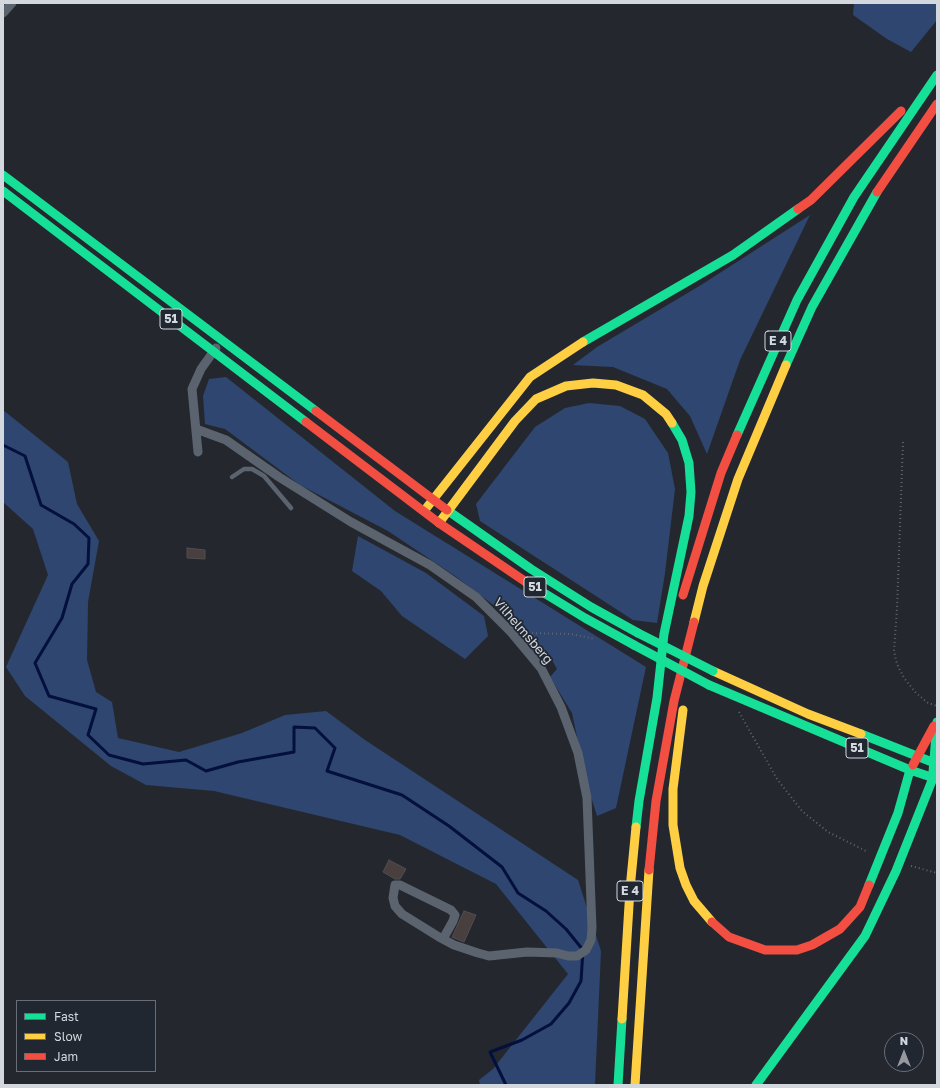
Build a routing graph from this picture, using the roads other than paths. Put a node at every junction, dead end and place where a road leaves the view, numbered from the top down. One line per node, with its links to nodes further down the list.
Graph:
1 (12, 3): 2 (street)
2 (3, 13)
3 (937, 74): 12 (main road); 18 (main road, E 4)
4 (937, 104): 17 (main road, E 4)
5 (3, 175): 7 (main road, 51)
6 (3, 191): 8 (main road, 51)
7 (222, 341): 8 (street); 12 (main road, 51)
8 (214, 352): 9 (street); 14 (main road, 51)
9 (196, 429): 10 (street); 24 (street, Vilhelmsberg)
10 (198, 452)
11 (232, 477): 13 (lane)
12 (433, 500): 14 (main road); 15 (main road, 51)
13 (291, 508)
14 (424, 511): 16 (main road, 51)
15 (448, 511): 16 (main road); 18 (main road); 20 (main road, 51, bridge)
16 (439, 523): 22 (main road, 51, bridge)
17 (698, 603): 22 (main road); 26 (main road, E 4)
18 (657, 698): 25 (main road, E 4)
19 (937, 722): 20 (main road); 21 (main road)
20 (918, 757): 21 (main road, 51); 22 (main road)
21 (935, 763): 23 (main road)
22 (910, 770): 23 (main road, 51)
23 (935, 778): 27 (main road)
24 (443, 939): 24 (street, Vilhelmsberg)
25 (618, 1085)
26 (635, 1085)
27 (756, 1085)

